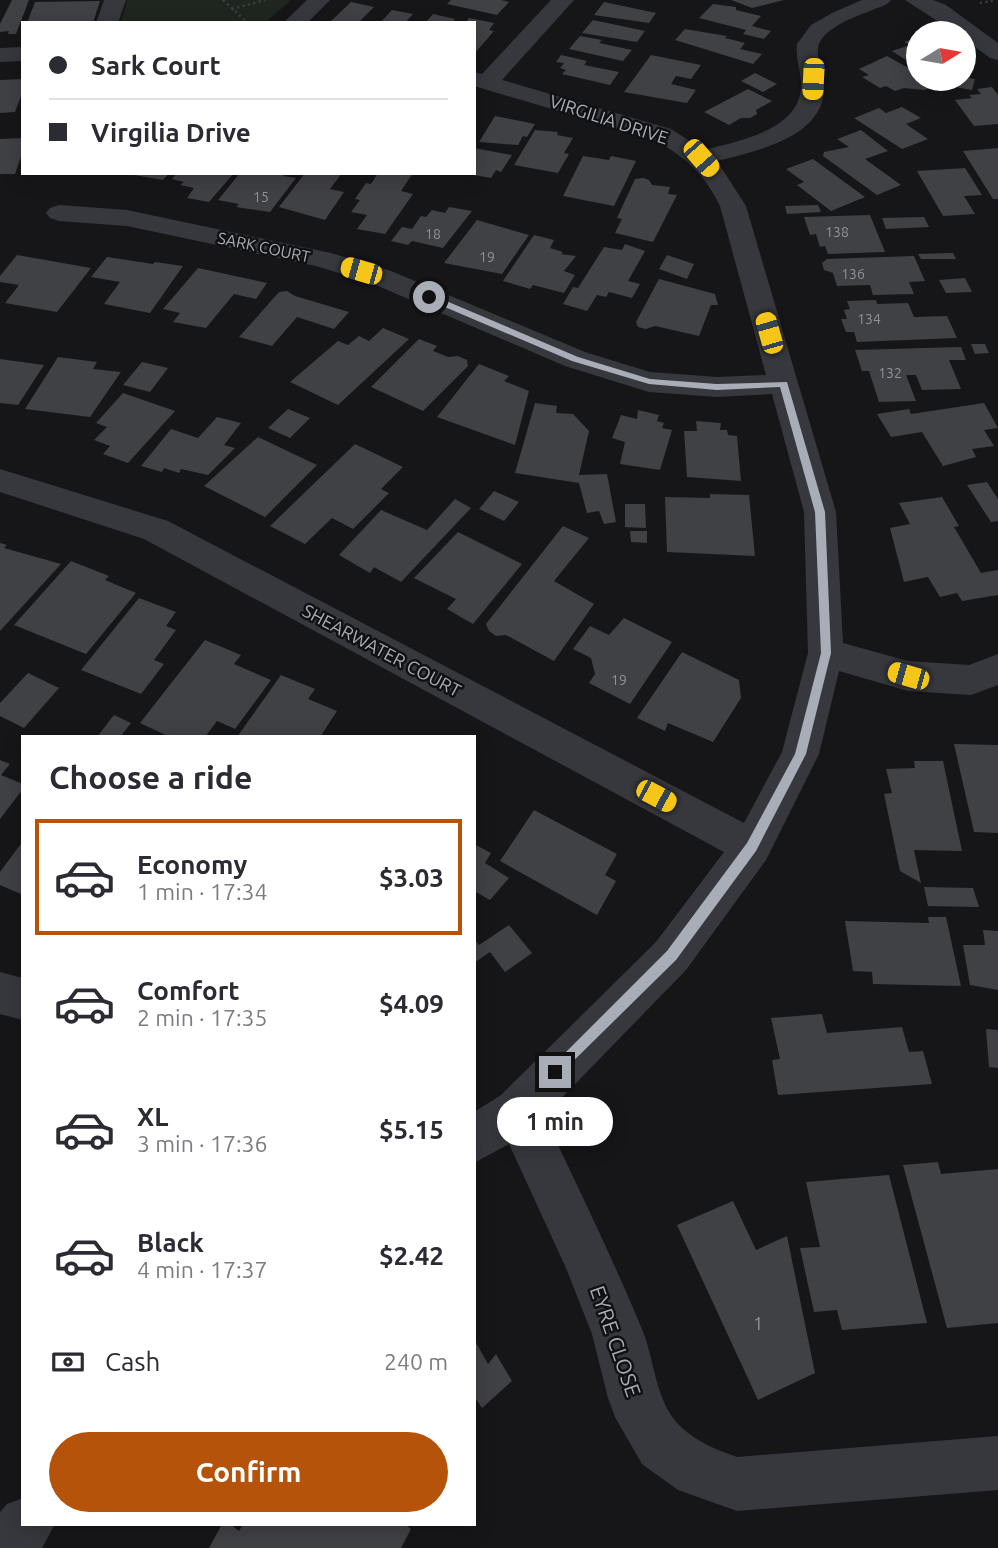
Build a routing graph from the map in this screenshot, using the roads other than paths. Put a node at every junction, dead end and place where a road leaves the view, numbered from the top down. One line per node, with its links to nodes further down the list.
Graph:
1 (115, 0): 6 (street)
2 (319, 0): 7 (street)
3 (563, 0): 11 (street)
4 (880, 0): 12 (street)
5 (916, 0): 8 (street)
6 (108, 21)
7 (296, 21)
8 (998, 53)
9 (21, 54): 10 (street)
10 (0, 55)
11 (481, 80): 12 (street, VIRGILIA DRIVE)
12 (701, 158): 14 (street, VIRGILIA DRIVE)
13 (59, 213): 14 (street, SARK COURT)
14 (784, 384): 16 (street, VIRGILIA DRIVE)
15 (0, 480): 18 (street, SHEARWATER COURT)
16 (826, 653): 17 (street); 18 (street, VIRGILIA DRIVE)
17 (998, 669)
18 (752, 847): 21 (street, VIRGILIA DRIVE)
19 (0, 993): 20 (street)
20 (21, 998)
21 (517, 1111): 22 (street, VIRGILIA DRIVE); 23 (street, EYRE CLOSE)
22 (476, 1139)
23 (998, 1463)
24 (25, 1526): 25 (street)
25 (4, 1548)

